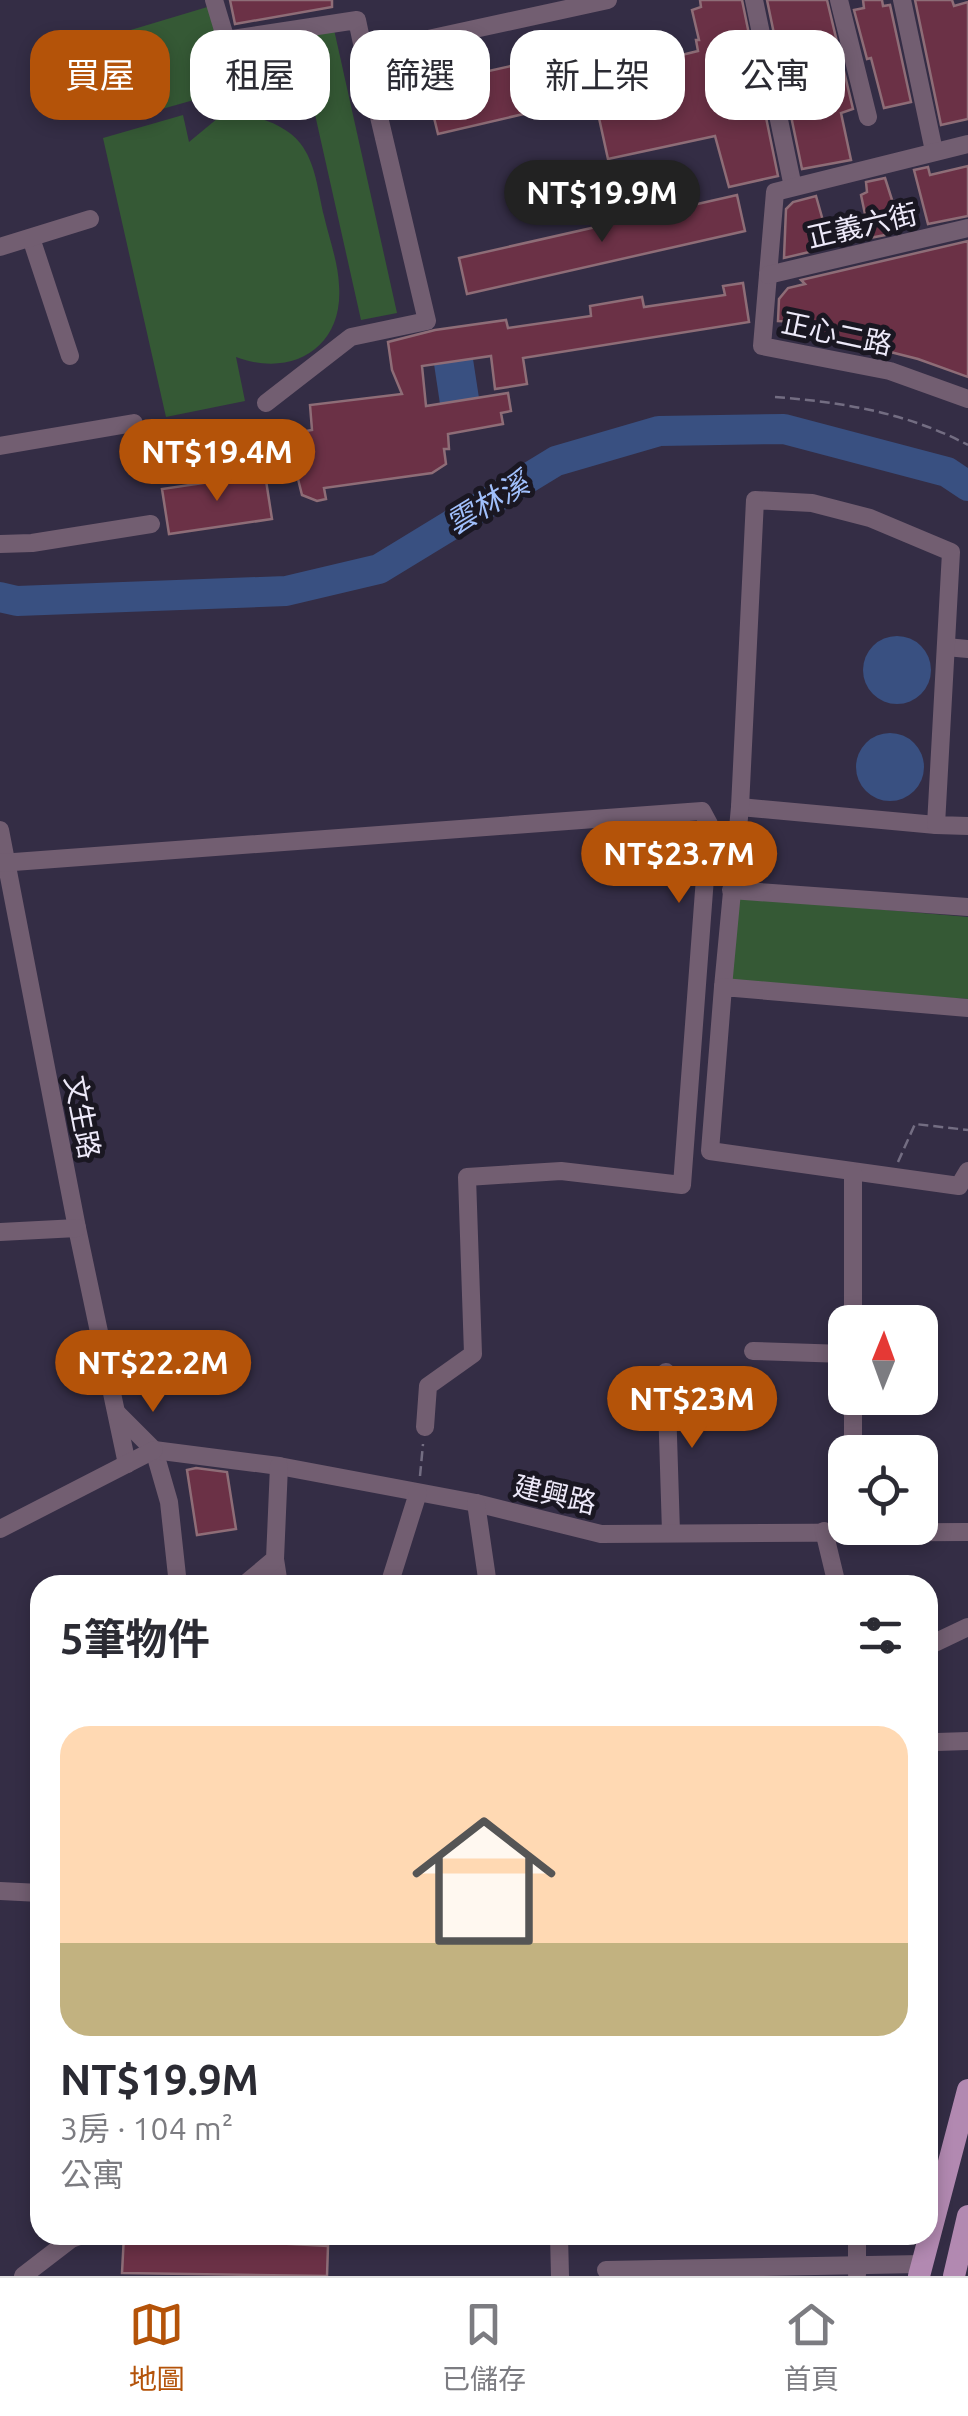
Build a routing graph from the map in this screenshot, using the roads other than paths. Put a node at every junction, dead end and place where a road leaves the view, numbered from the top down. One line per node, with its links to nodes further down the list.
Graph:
1 (214, 0): 6 (street)
2 (608, 0): 7 (street)
3 (754, 0): 12 (street)
4 (839, 0): 8 (street)
5 (902, 0): 11 (street)
6 (359, 30)
7 (470, 30)
8 (868, 117)
9 (380, 120): 20 (street)
10 (968, 144): 11 (street)
11 (934, 151): 12 (street)
12 (793, 186): 17 (street)
13 (90, 219): 15 (street)
14 (968, 228): 17 (street, 正義六街)
15 (31, 238): 16 (street); 18 (street)
16 (0, 247)
17 (768, 275): 19 (street, 正心二路)
18 (70, 356)
19 (968, 399)
20 (266, 403)
21 (134, 423): 22 (street)
22 (0, 446)
23 (151, 524): 24 (street)
24 (0, 544)
25 (946, 647): 26 (street); 27 (street); 28 (street)
26 (968, 648)
27 (740, 808): 28 (street); 32 (street)
28 (936, 825): 29 (street)
29 (968, 826)
30 (0, 830): 31 (street, 文生路)
31 (3, 862): 38 (street, 文生路); 45 (street)
32 (731, 890): 33 (street); 34 (street)
33 (968, 908)
34 (723, 988): 35 (street); 37 (street)
35 (968, 1008)
36 (968, 1171): 37 (street)
37 (853, 1172): 40 (street)
38 (77, 1228): 39 (street); 44 (street, 文生路)
39 (0, 1232)
40 (853, 1305)
41 (752, 1351): 42 (street)
42 (828, 1353)
43 (666, 1372): 55 (street)
44 (117, 1413): 46 (street); 47 (street, 文生路)
45 (424, 1427)
46 (154, 1450): 47 (street); 48 (street, 建興路); 58 (street)
47 (126, 1464): 51 (street)
48 (279, 1466): 49 (street, 建興路); 57 (street)
49 (418, 1494): 50 (street, 建興路); 61 (street)
50 (476, 1504): 55 (street, 建興路); 62 (street)
51 (0, 1530)
52 (824, 1531): 53 (street, 建興路); 55 (street, 建興路); 63 (street)
53 (828, 1531)
54 (938, 1531): 56 (street, 建興路)
55 (671, 1532)
56 (968, 1532)
57 (275, 1559): 59 (street); 60 (street)
58 (177, 1575)
59 (256, 1575)
60 (277, 1575)
61 (392, 1575)
62 (487, 1575)
63 (835, 1575)
64 (968, 1627): 65 (street)
65 (938, 1641)
66 (968, 1741): 67 (street)
67 (938, 1742)
68 (0, 1891): 69 (street)
69 (30, 1892)
70 (968, 2090): 71 (main road)
71 (938, 2197)
72 (938, 2215): 73 (street)
73 (968, 2217): 82 (main road)
74 (63, 2245): 80 (street)
75 (559, 2245): 81 (street)
76 (926, 2245): 79 (main road)
77 (606, 2270): 78 (street)
78 (857, 2270): 79 (street)
79 (920, 2270)
80 (24, 2276)
81 (560, 2276)
82 (954, 2276)

